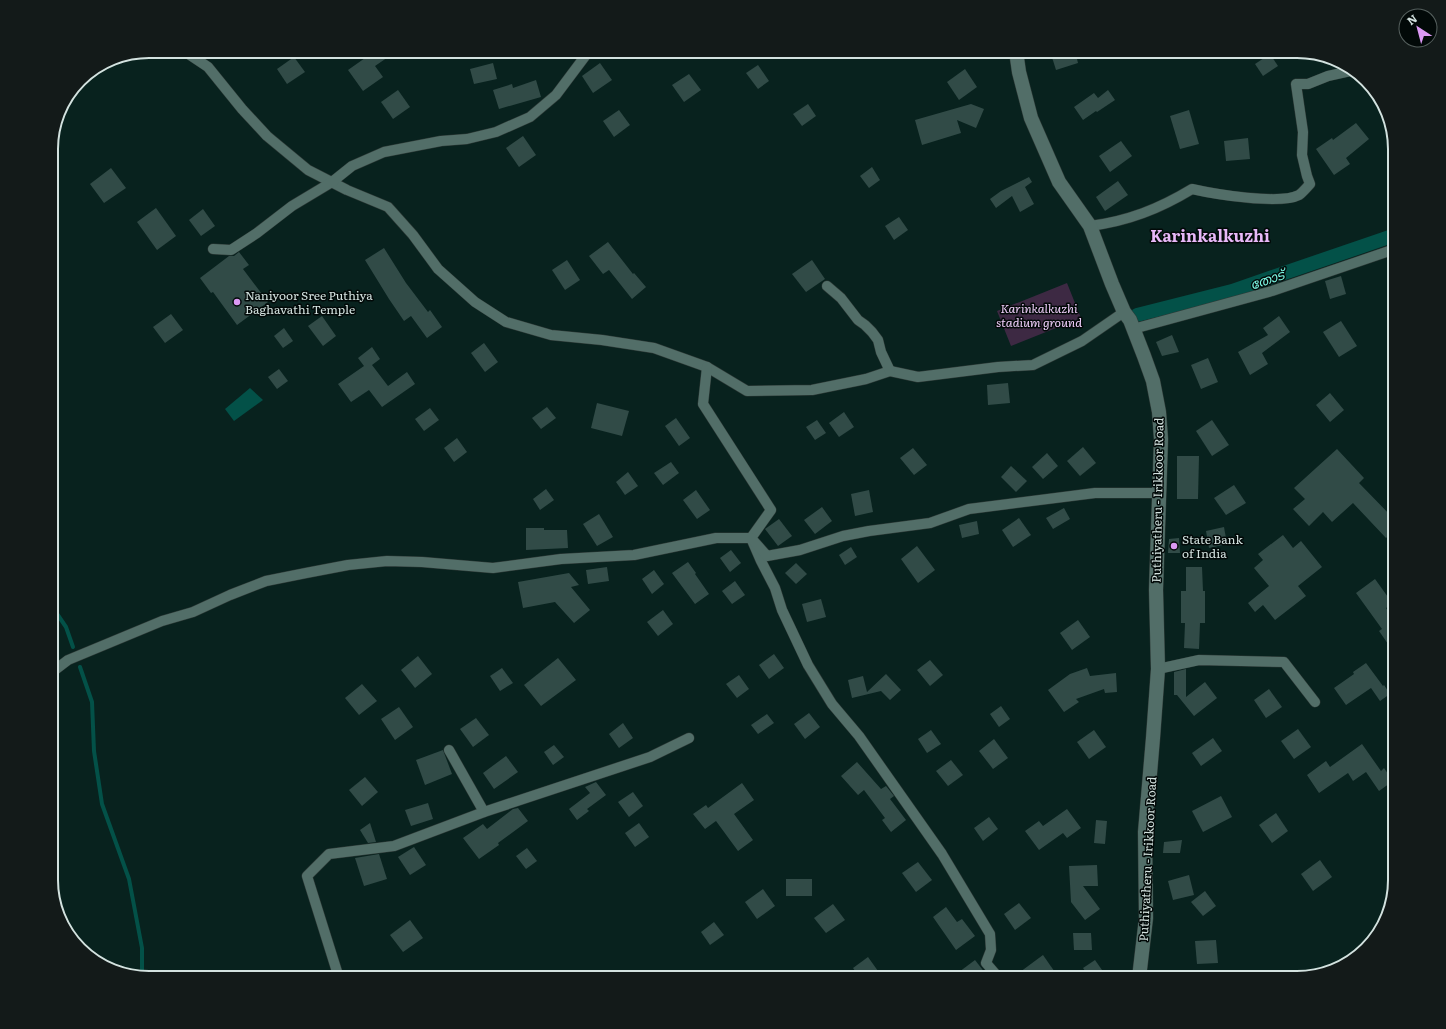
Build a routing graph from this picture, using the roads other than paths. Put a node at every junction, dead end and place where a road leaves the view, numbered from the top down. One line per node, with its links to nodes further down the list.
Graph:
1 (194, 58): 5 (street)
2 (584, 58): 5 (street)
3 (1017, 58): 6 (main road, Puthiyatheru - Irikkoor Road)
4 (1345, 72): 6 (street)
5 (332, 182): 7 (street); 12 (street)
6 (1090, 226): 10 (main road, Puthiyatheru - Irikkoor Road)
7 (213, 250)
8 (1388, 251): 11 (street)
9 (827, 286): 13 (street)
10 (1124, 312): 11 (main road, Puthiyatheru - Irikkoor Road); 13 (street)
11 (1134, 329): 14 (main road, Puthiyatheru - Irikkoor Road)
12 (706, 367): 13 (street); 15 (street)
13 (890, 371)
14 (1158, 493): 15 (street); 17 (main road, Puthiyatheru - Irikkoor Road)
15 (751, 538): 16 (street); 23 (street)
16 (58, 668)
17 (1158, 669): 18 (street); 24 (main road, Puthiyatheru - Irikkoor Road)
18 (1315, 702)
19 (689, 738): 21 (street)
20 (449, 750): 21 (street)
21 (484, 812): 22 (street)
22 (337, 971)
23 (993, 971)
24 (1141, 971)

